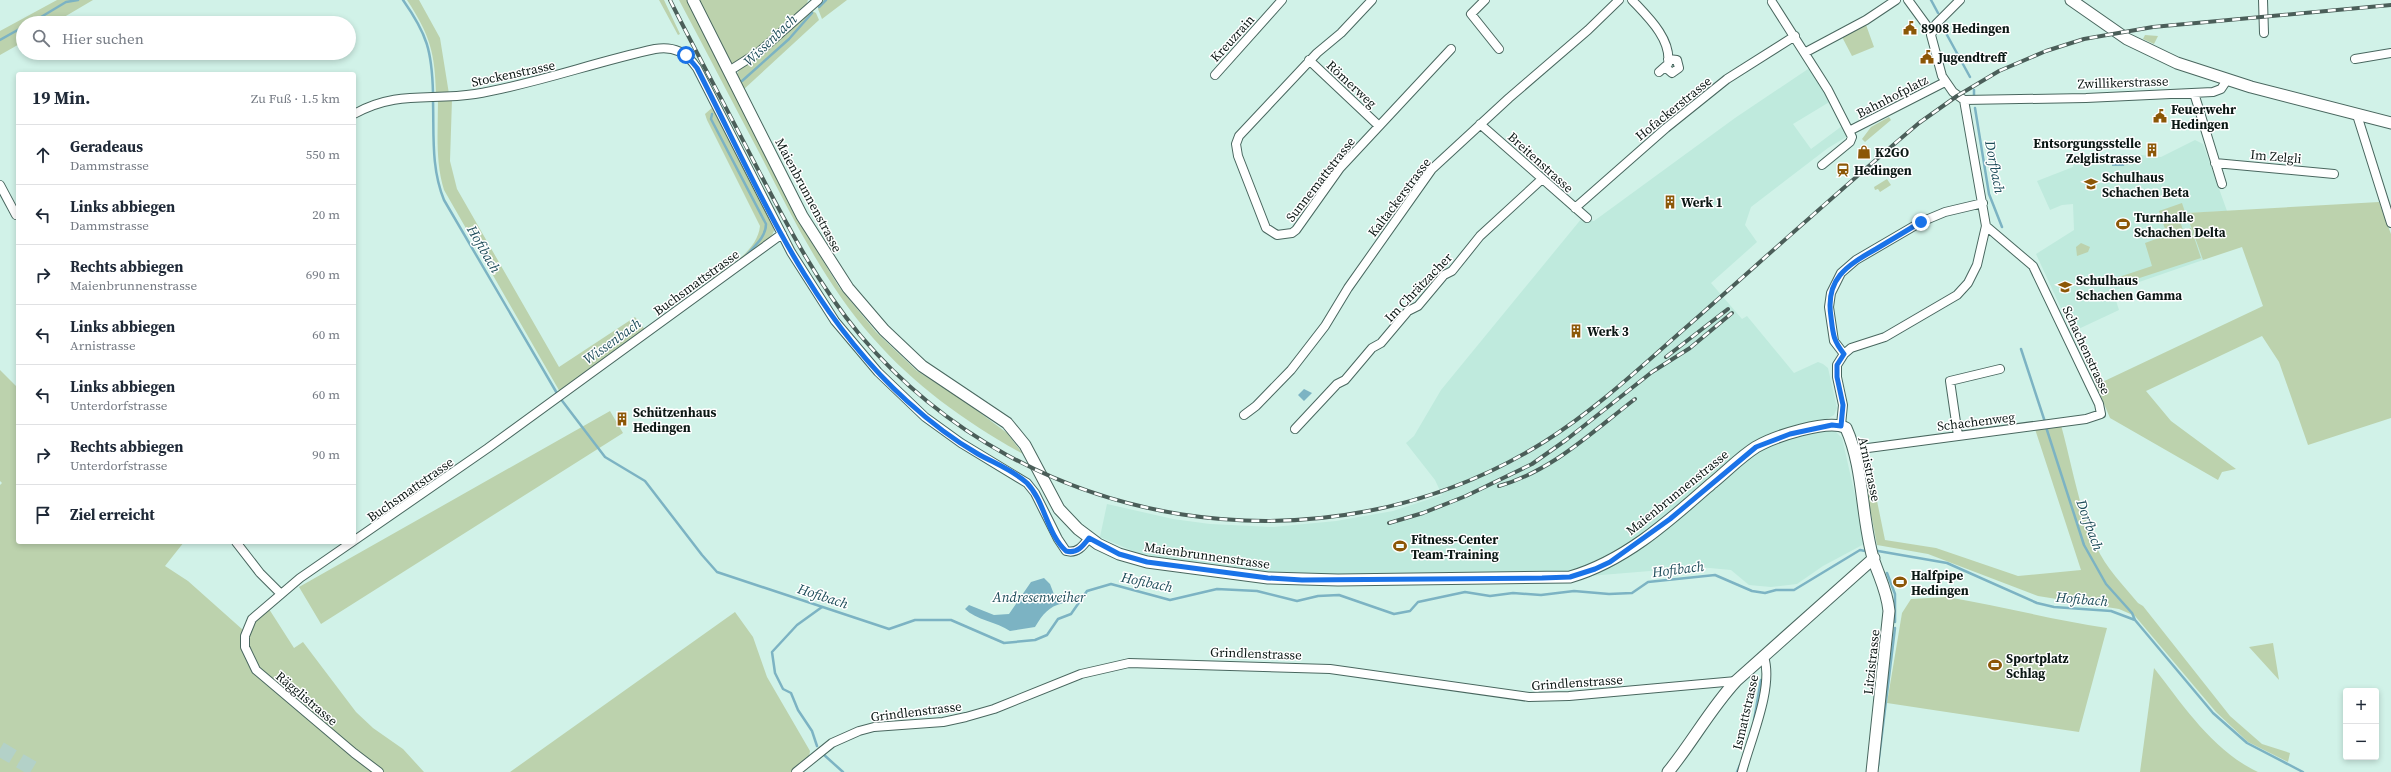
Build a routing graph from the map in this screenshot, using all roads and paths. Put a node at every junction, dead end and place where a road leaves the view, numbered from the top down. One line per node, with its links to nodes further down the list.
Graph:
1 (693, 0): 24 (street, Maienbrunnenstrasse)
2 (818, 0): 24 (street)
3 (1282, 0): 25 (street, Kreuzrain)
4 (1485, 0): 18 (street)
5 (1619, 0): 33 (street, Kaltackerstrasse)
6 (1632, 0): 23 (street)
7 (1896, 0): 19 (street)
8 (1908, 0): 14 (street)
9 (1960, 0): 14 (street)
10 (2071, 0): 26 (street)
11 (2263, 0): 15 (street)
12 (1370, 1): 22 (street, Sunnemattstrasse)
13 (1772, 2): 16 (street)
14 (1932, 30): 27 (street)
15 (2264, 33)
16 (1795, 36): 19 (street); 43 (street, Hofackerstrasse)
17 (1450, 49): 34 (street, Sunnemattstrasse)
18 (1499, 49)
19 (1806, 52): 35 (street)
20 (2391, 54): 21 (street)
21 (2355, 59)
22 (1309, 60): 34 (street, Römerweg); 34 (street, Sunnemattstrasse)
23 (1664, 66)
24 (729, 71): 57 (street, Maienbrunnenstrasse)
25 (1215, 75)
26 (2227, 80): 28 (street, Zwillikerstrasse); 31 (street)
27 (1945, 82): 29 (street); 35 (street, Bahnhofplatz)
28 (2194, 93): 29 (street, Zwillikerstrasse); 36 (street)
29 (1964, 100): 42 (street)
30 (356, 113): 48 (street, Stockenstrasse)
31 (2357, 115): 32 (street); 46 (street)
32 (2391, 123)
33 (1480, 124): 39 (street, Breitenstrasse); 52 (street, Kaltackerstrasse)
34 (1379, 126)
35 (1850, 131): 37 (street, Bahnhofplatz)
36 (2215, 162): 38 (street, Im Zelgli); 40 (street)
37 (1822, 166)
38 (2334, 174)
39 (1542, 179): 43 (street, Breitenstrasse); 54 (street, Im Chrätzacher)
40 (2222, 184)
41 (0, 185): 44 (street)
42 (1983, 203): 47 (street); 49 (street)
43 (1575, 208): 45 (street, Breitenstrasse)
44 (16, 215)
45 (1587, 218)
46 (2391, 223)
47 (1986, 226): 49 (street); 51 (street, Schachenstrasse)
48 (782, 234): 57 (street); 58 (street, Buchsmattstrasse)
49 (1844, 354): 53 (street)
50 (2000, 369): 55 (street)
51 (2102, 414): 55 (street, Schachenweg)
52 (1244, 415)
53 (1841, 426): 56 (street, Arnistrasse); 57 (street, Maienbrunnenstrasse)
54 (1295, 430)
55 (1958, 436): 56 (street, Schachenweg)
56 (1853, 450): 61 (street, Arnistrasse)
57 (1089, 538)
58 (356, 541)
59 (238, 544): 62 (street)
60 (352, 544): 62 (street, Buchsmattstrasse)
61 (1874, 558): 64 (street); 70 (street, Litzistrasse)
62 (280, 593): 63 (street, Buchsmattstrasse)
63 (247, 627): 66 (street, Rägglistrasse)
64 (1764, 657): 65 (street); 69 (street, Ismattstrasse)
65 (1736, 681): 67 (street, Grindlenstrasse); 68 (street)
66 (379, 772)
67 (796, 772)
68 (1668, 772)
69 (1742, 772)
70 (1872, 772)

